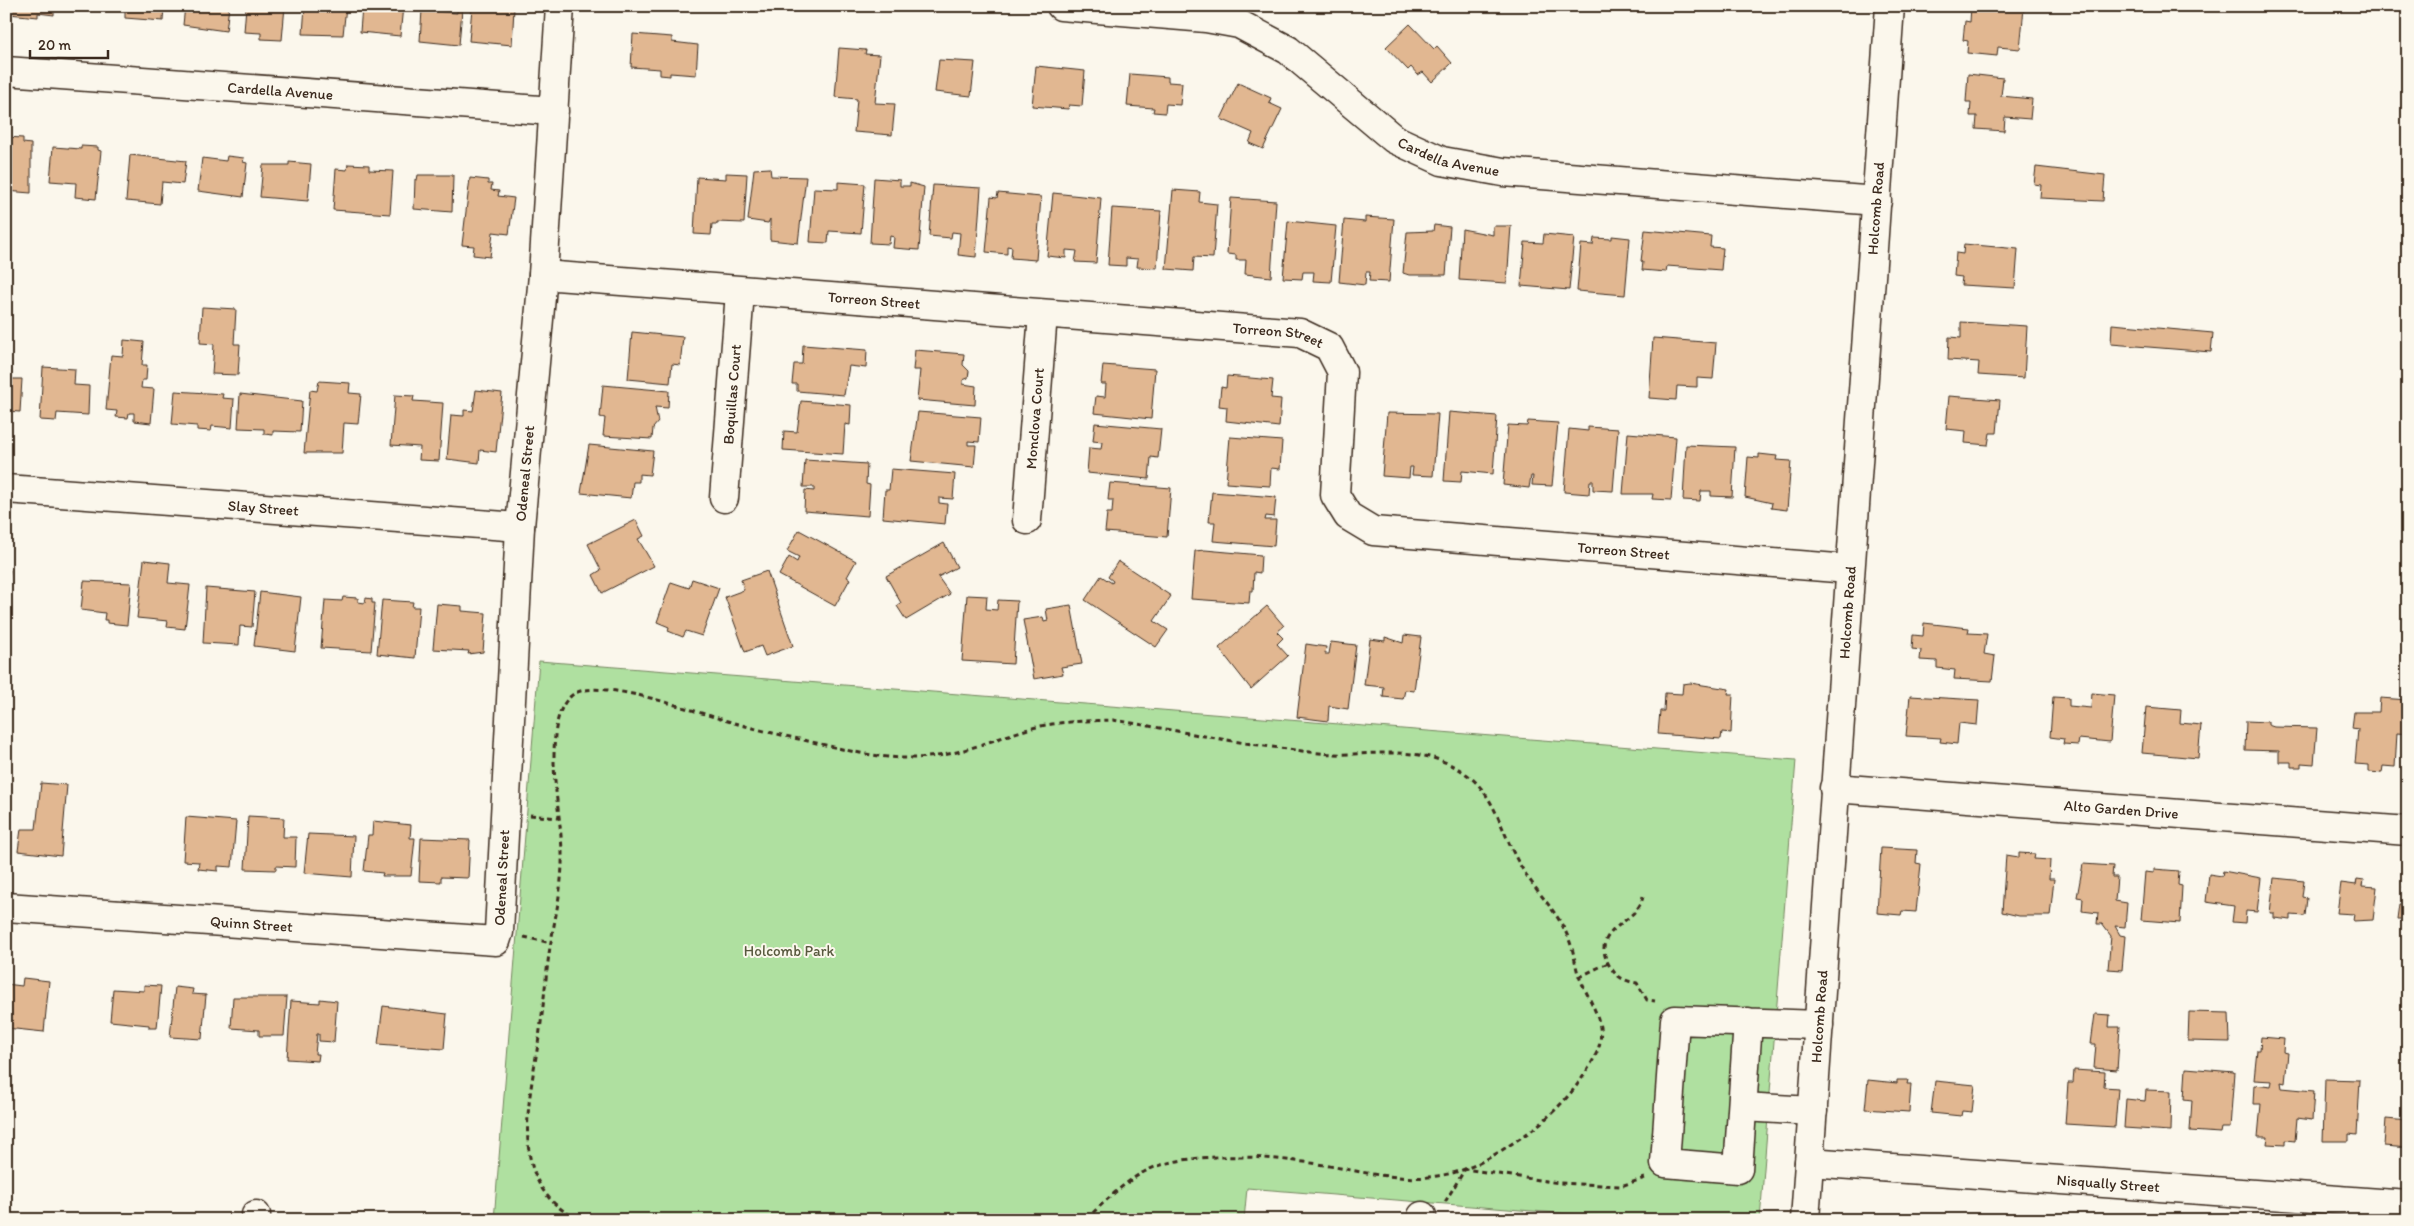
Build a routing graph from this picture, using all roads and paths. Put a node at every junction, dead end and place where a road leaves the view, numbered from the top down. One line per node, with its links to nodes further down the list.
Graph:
1 (560, 6): 5 (street, Odeneal Street)
2 (1061, 6): 6 (street, Cardella Avenue)
3 (1890, 6): 6 (street, Holcomb Road)
4 (6, 71): 5 (street, Cardella Avenue)
5 (554, 111): 7 (street, Odeneal Street)
6 (1877, 201): 14 (street, Holcomb Road)
7 (543, 275): 8 (street, Torreon Street); 13 (street, Odeneal Street)
8 (740, 292): 9 (street, Torreon Street); 11 (street, Boquillas Court)
9 (1043, 314): 12 (street, Monclova Court); 14 (street, Torreon Street)
10 (6, 489): 13 (street, Slay Street)
11 (724, 498)
12 (1028, 520)
13 (520, 528): 19 (street, Odeneal Street)
14 (1850, 569): 15 (street, Holcomb Road)
15 (1834, 788): 16 (street, Alto Garden Drive); 24 (street, Holcomb Road)
16 (2408, 831)
17 (1643, 896): 20 (path)
18 (6, 907): 19 (street, Quinn Street)
19 (496, 941)
20 (1608, 963): 21 (path); 22 (path)
21 (1579, 977): 28 (path); 32 (path)
22 (1674, 1020): 23 (street); 25 (street)
23 (1748, 1022): 24 (street); 25 (street)
24 (1820, 1024): 26 (street, Holcomb Road)
25 (1743, 1107): 26 (street)
26 (1813, 1111): 27 (street, Holcomb Road)
27 (1809, 1162): 30 (street, Nisqually Street); 34 (street, Holcomb Road)
28 (1465, 1169): 29 (path); 31 (path); 33 (path)
29 (1621, 1186)
30 (2408, 1206)
31 (1430, 1214)
32 (579, 1220)
33 (1085, 1220)
34 (1805, 1220)

